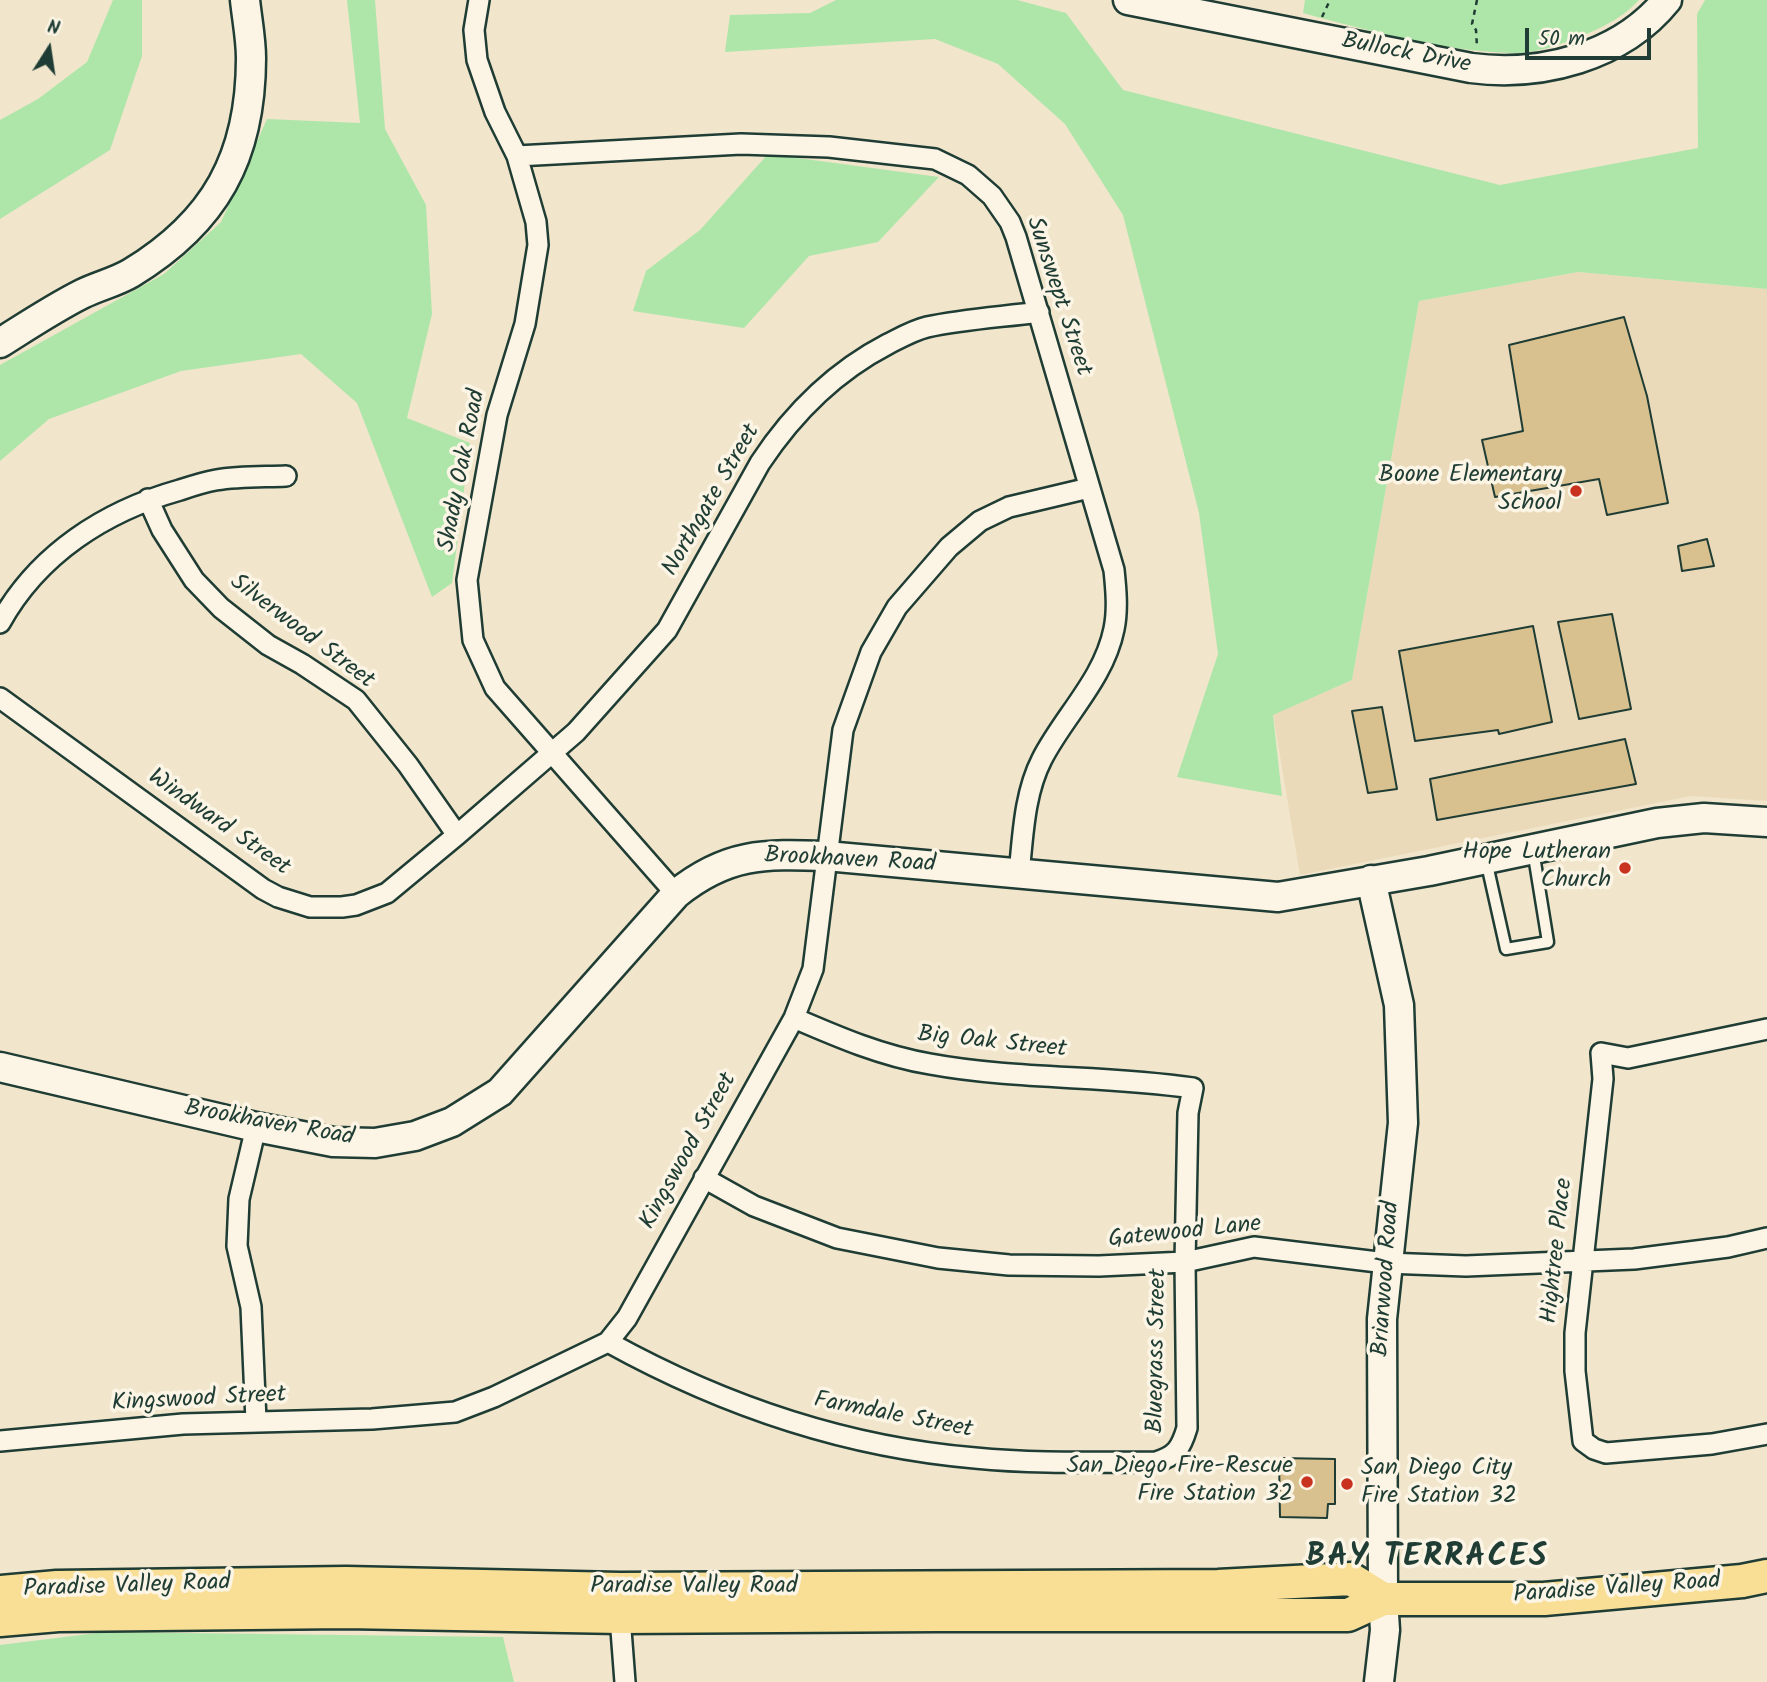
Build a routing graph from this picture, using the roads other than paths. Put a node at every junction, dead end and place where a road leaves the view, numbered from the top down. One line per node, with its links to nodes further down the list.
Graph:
1 (245, 0): 7 (street)
2 (479, 0): 5 (street, Shady Oak Road)
3 (1128, 0): 4 (street, Bullock Drive)
4 (1667, 0)
5 (517, 156): 6 (street, Sunswept Street); 13 (street, Shady Oak Road)
6 (1039, 312): 9 (street, Sunswept Street); 13 (street, Northgate Street)
7 (0, 343)
8 (286, 475): 10 (street)
9 (1089, 488): 17 (street, Kingswood Street); 19 (street, Sunswept Street)
10 (148, 499): 11 (street); 15 (street, Silverwood Street)
11 (0, 623)
12 (0, 698): 15 (street, Windward Street)
13 (551, 753): 15 (street, Windward Street); 21 (street, Shady Oak Road)
14 (1767, 822): 16 (street, Brookhaven Road)
15 (457, 835)
16 (1533, 849): 18 (street, Brookhaven Road); 18 (lane)
17 (826, 856): 19 (street, Brookhaven Road); 21 (street, Brookhaven Road); 22 (street, Kingswood Street)
18 (1486, 859): 20 (street, Brookhaven Road)
19 (1019, 874): 20 (street, Brookhaven Road)
20 (1371, 880): 31 (street, Briarwood Road)
21 (676, 894): 26 (street, Brookhaven Road)
22 (793, 1018): 25 (street, Big Oak Street); 27 (street, Kingswood Street)
23 (1767, 1029): 29 (street, Hightree Place)
24 (0, 1067): 26 (street, Brookhaven Road)
25 (1192, 1088): 30 (street, Bluegrass Street)
26 (256, 1127): 33 (street)
27 (704, 1178): 30 (street, Gatewood Lane); 32 (street, Kingswood Street)
28 (1767, 1238): 29 (street, Gatewood Lane)
29 (1583, 1261): 31 (street, Gatewood Lane); 34 (street, Hightree Place)
30 (1185, 1262): 31 (street, Gatewood Lane); 36 (street, Bluegrass Street)
31 (1386, 1263): 39 (street, Briarwood Road)
32 (608, 1342): 33 (street, Kingswood Street); 36 (street, Farmdale Street)
33 (256, 1420): 35 (street, Kingswood Street)
34 (1767, 1434)
35 (0, 1441)
36 (1181, 1447)
37 (1767, 1576): 39 (main road, Paradise Valley Road)
38 (0, 1592): 39 (main road, Paradise Valley Road)
39 (1382, 1599): 40 (main road, Paradise Valley Road); 43 (street, Briarwood Road)
40 (620, 1618): 41 (main road, Paradise Valley Road); 42 (street)
41 (0, 1620)
42 (625, 1682)
43 (1379, 1682)

